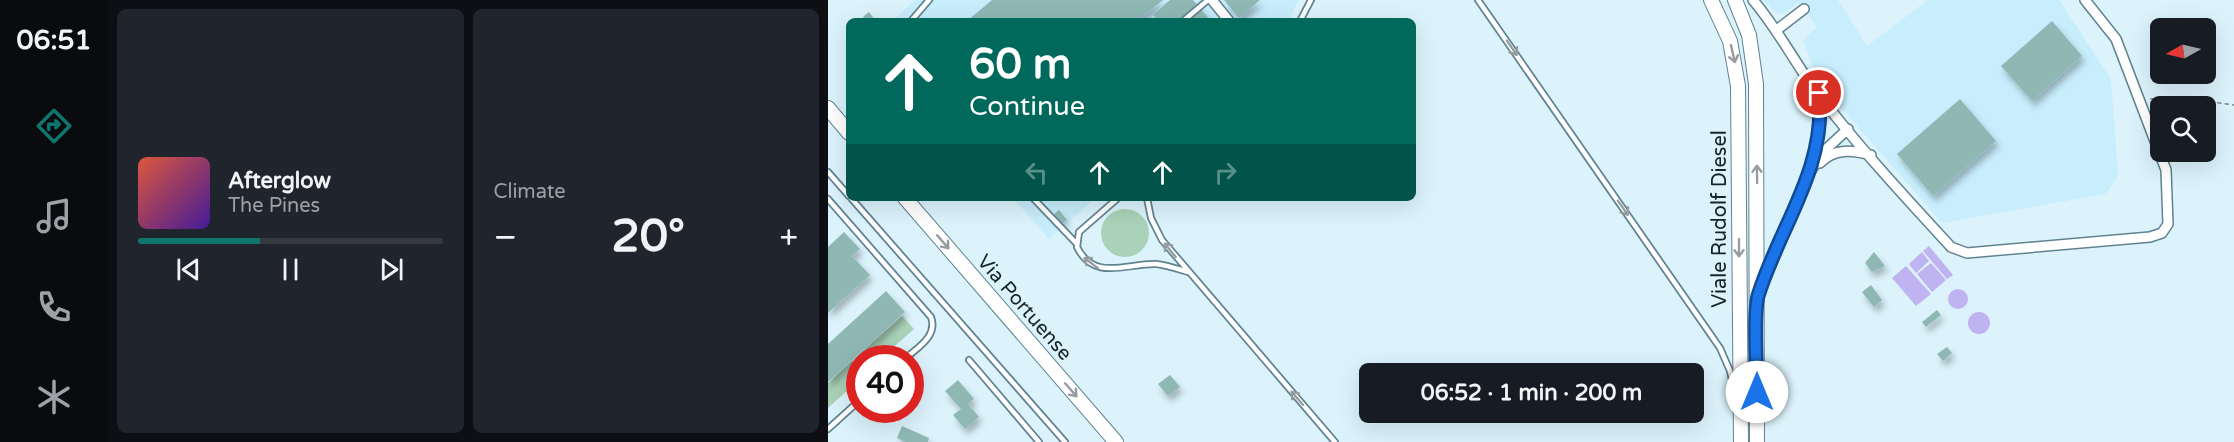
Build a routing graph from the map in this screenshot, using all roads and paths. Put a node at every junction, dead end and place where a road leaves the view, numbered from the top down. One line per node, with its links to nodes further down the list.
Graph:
1 (931, 0): 10 (lane)
2 (1210, 0): 11 (lane); 12 (street)
3 (1311, 0): 13 (lane)
4 (1478, 0): 37 (lane, one-way to 37)
5 (1711, 0): 37 (street, Viale Rudolf Diesel, one-way to 37)
6 (1735, 0): 33 (street, Viale Rudolf Diesel, one-way to 6)
7 (1753, 0): 14 (street)
8 (2085, 0): 16 (street)
9 (1804, 9): 14 (street)
10 (913, 18)
11 (1187, 18)
12 (1226, 18)
13 (1302, 18)
14 (1778, 29): 15 (street)
15 (1819, 93): 20 (street); 23 (street)
16 (2141, 103): 17 (path); 21 (street)
17 (2234, 105)
18 (828, 108): 19 (street)
19 (846, 129)
20 (1848, 129): 21 (street); 23 (street)
21 (1871, 155): 23 (street)
22 (828, 172): 24 (lane)
23 (1810, 172): 33 (street)
24 (846, 192)
25 (828, 199): 34 (lane)
26 (854, 201): 40 (lane)
27 (908, 201): 41 (street, Via Portuense, one-way to 41)
28 (1036, 201): 31 (lane)
29 (1115, 201): 31 (lane)
30 (1147, 201): 32 (lane, one-way to 30)
31 (1077, 244): 32 (lane, one-way to 31)
32 (1188, 272): 42 (lane, one-way to 32)
33 (1758, 298): 44 (street, Viale Rudolf Diesel)
34 (920, 345)
35 (969, 360): 39 (lane)
36 (846, 413): 38 (lane)
37 (1741, 425): 43 (street, Viale Rudolf Diesel)
38 (828, 429)
39 (1040, 442)
40 (1065, 442)
41 (1116, 442)
42 (1335, 442)
43 (1741, 442)
44 (1759, 442)

